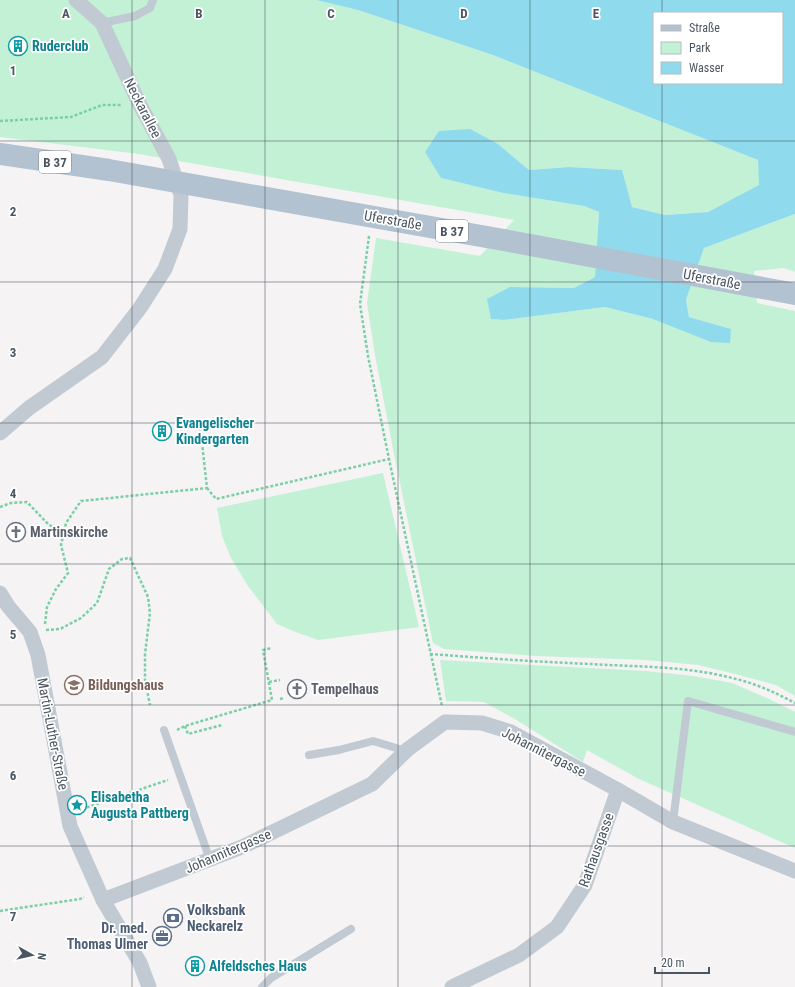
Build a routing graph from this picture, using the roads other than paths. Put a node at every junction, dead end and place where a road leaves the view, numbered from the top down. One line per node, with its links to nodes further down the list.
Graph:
1 (76, 0): 3 (street, Neckarallee)
2 (153, 0): 3 (lane)
3 (102, 23): 6 (street, Neckarallee)
4 (0, 154): 5 (main road, Uferstraße / B 37)
5 (795, 294)
6 (0, 432)
7 (0, 593): 8 (street, Martin-Luther-Straße)
8 (4, 607): 17 (street, Martin-Luther-Straße)
9 (164, 730): 15 (lane)
10 (795, 732): 14 (lane)
11 (406, 751): 12 (lane); 13 (street, Johannitergasse); 15 (street, Johannitergasse)
12 (309, 756)
13 (618, 790): 14 (street, Johannitergasse); 21 (street, Rathausgasse)
14 (673, 822): 16 (street, Johannitergasse)
15 (210, 860): 17 (street, Johannitergasse)
16 (795, 871)
17 (102, 896): 19 (street, Martin-Luther-Straße)
18 (351, 929): 20 (lane)
19 (149, 987)
20 (262, 987)
21 (452, 987)

